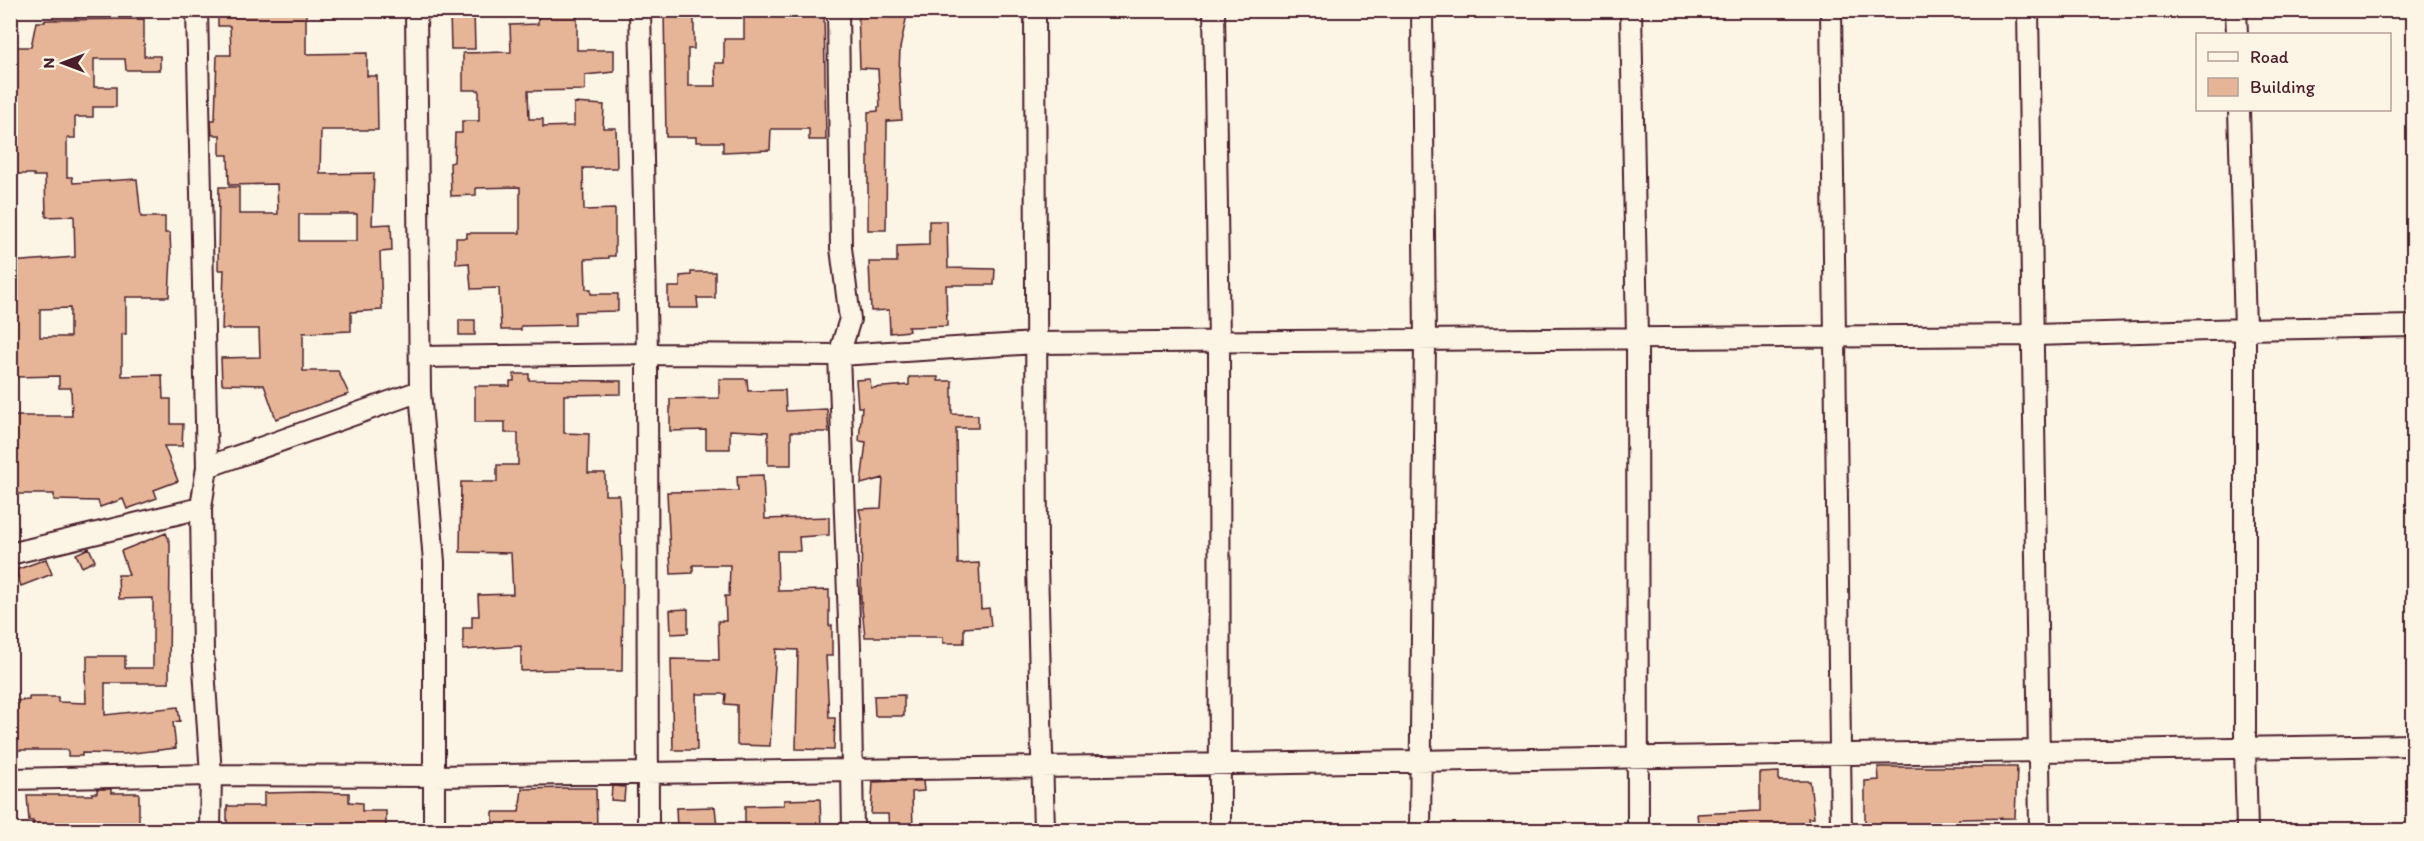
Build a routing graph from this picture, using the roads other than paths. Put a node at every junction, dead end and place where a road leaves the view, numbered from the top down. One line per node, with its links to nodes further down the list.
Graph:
1 (198, 10): 26 (street)
2 (416, 10): 24 (street)
3 (640, 10): 22 (street)
4 (838, 10): 23 (street)
5 (1035, 10): 21 (street)
6 (1214, 10): 20 (street)
7 (1422, 10): 19 (street)
8 (1630, 10): 18 (street)
9 (1830, 10): 17 (street)
10 (2028, 10): 16 (street)
11 (2236, 10): 12 (street)
12 (2237, 33)
13 (2239, 111): 15 (street)
14 (2414, 326): 15 (street)
15 (2244, 328): 16 (street); 30 (street)
16 (2034, 335): 17 (street); 31 (street)
17 (1834, 336): 18 (street); 32 (street)
18 (1637, 337): 19 (street); 33 (street)
19 (1425, 341): 20 (street); 34 (street)
20 (1219, 342): 21 (street); 35 (street)
21 (1036, 343): 23 (street); 36 (street)
22 (647, 354): 23 (street); 24 (street); 38 (street)
23 (839, 355): 37 (street)
24 (420, 357): 25 (street)
25 (420, 392): 26 (street); 40 (street)
26 (207, 467): 27 (street)
27 (201, 508): 28 (street); 39 (street)
28 (10, 554)
29 (2414, 745): 30 (street)
30 (2245, 747): 31 (street); 52 (street)
31 (2039, 751): 32 (street); 51 (street)
32 (1840, 754): 33 (street); 50 (street)
33 (1638, 757): 34 (street); 49 (street)
34 (1420, 760): 35 (street); 48 (street)
35 (1221, 764): 36 (street); 47 (street)
36 (1043, 766): 37 (street); 46 (street)
37 (852, 771): 38 (street); 45 (street)
38 (647, 773): 40 (street); 44 (street)
39 (211, 774): 40 (street); 41 (street); 42 (street)
40 (435, 776): 43 (street)
41 (10, 779)
42 (210, 831)
43 (434, 831)
44 (648, 831)
45 (853, 831)
46 (1044, 831)
47 (1220, 831)
48 (1420, 831)
49 (1638, 831)
50 (1841, 831)
51 (2040, 831)
52 (2247, 831)

